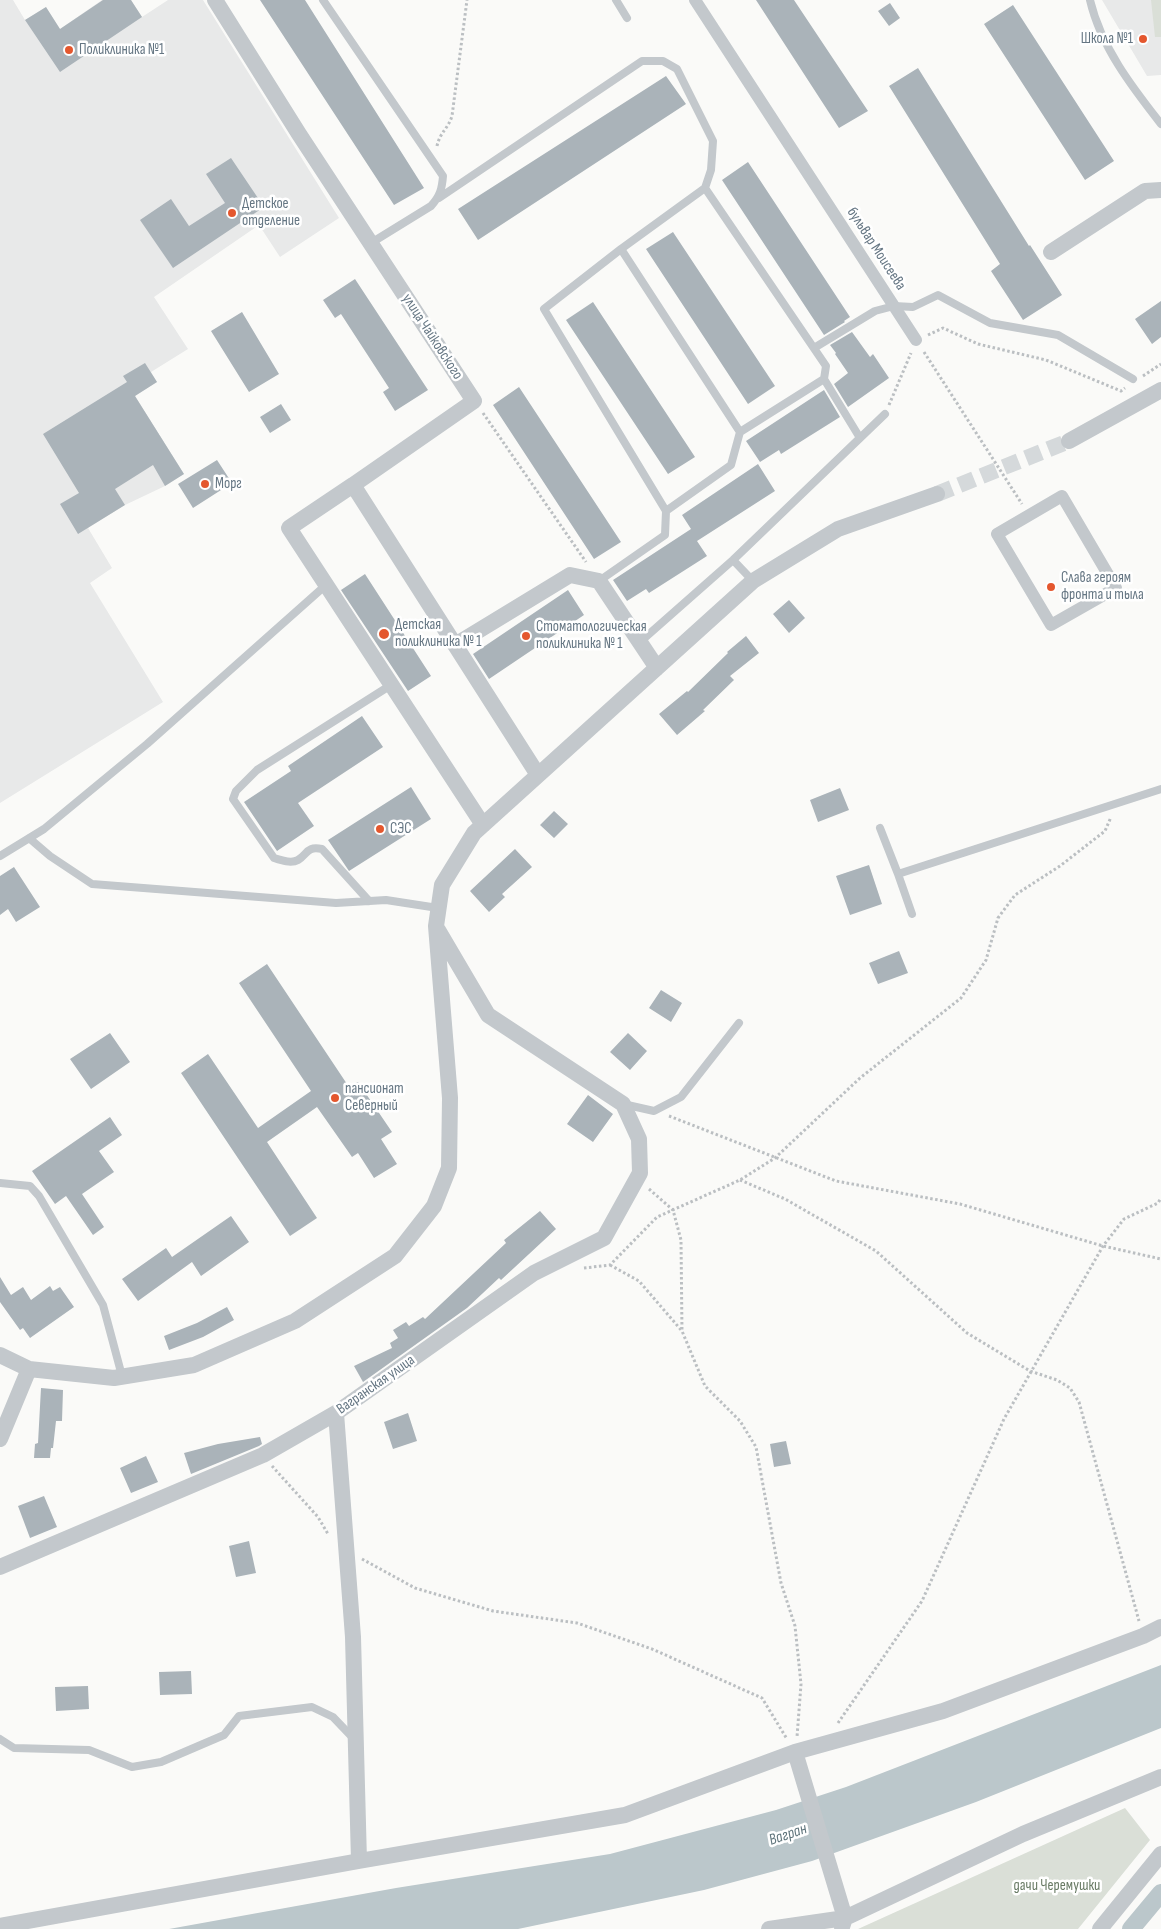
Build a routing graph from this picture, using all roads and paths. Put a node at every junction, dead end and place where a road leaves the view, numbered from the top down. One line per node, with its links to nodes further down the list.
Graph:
1 (324, 0): 9 (lane)
2 (467, 0): 9 (path)
3 (616, 0): 7 (lane)
4 (695, 0): 16 (street, бульвар Моисеева)
5 (1090, 0): 8 (lane)
6 (217, 3): 13 (street, улица Чайковского)
7 (627, 18)
8 (1161, 124)
9 (434, 163): 12 (lane)
10 (705, 188): 12 (lane); 14 (lane); 18 (lane)
11 (1161, 190): 15 (street)
12 (439, 198): 13 (lane)
13 (371, 244): 23 (street, улица Чайковского)
14 (621, 249): 25 (lane); 30 (lane)
15 (1052, 252)
16 (894, 306): 17 (street, бульвар Моисеева); 18 (lane); 21 (lane)
17 (916, 340): 21 (path); 24 (path); 31 (path)
18 (814, 348): 20 (lane)
19 (1161, 364): 21 (path)
20 (824, 379): 25 (lane); 26 (lane)
21 (1133, 381)
22 (1161, 390): 27 (street)
23 (474, 401): 28 (street); 33 (path)
24 (885, 414): 26 (lane)
25 (740, 432): 30 (lane)
26 (860, 438): 32 (lane)
27 (1069, 441)
28 (353, 485): 35 (street); 37 (street)
29 (937, 494): 34 (street)
30 (666, 511): 33 (lane)
31 (1029, 515): 31 (street)
32 (733, 560): 34 (lane); 36 (lane)
33 (599, 581): 36 (street); 37 (street)
34 (753, 581): 38 (street)
35 (326, 585): 39 (street); 45 (lane)
36 (640, 642): 38 (street)
37 (455, 645): 40 (street)
38 (657, 668): 40 (street)
39 (391, 685): 43 (street); 48 (lane)
40 (538, 775): 43 (street)
41 (1161, 789): 42 (lane)
42 (1118, 803): 47 (lane); 55 (path)
43 (482, 825): 49 (street)
44 (880, 828): 47 (lane)
45 (29, 838): 46 (lane); 48 (lane)
46 (0, 856)
47 (898, 874): 50 (lane)
48 (369, 901): 49 (lane)
49 (438, 908): 51 (street)
50 (912, 914)
51 (436, 926): 53 (street); 69 (street)
52 (739, 1023): 54 (lane)
53 (623, 1104): 54 (lane); 56 (street)
54 (654, 1111): 55 (path)
55 (775, 1158): 57 (path); 61 (path)
56 (640, 1173): 60 (path); 70 (street, Вагранская улица)
57 (740, 1180): 60 (path); 68 (path)
58 (0, 1183): 69 (lane)
59 (1161, 1198): 61 (path)
60 (673, 1210): 63 (path); 65 (path)
61 (1103, 1246): 62 (path); 68 (path)
62 (1161, 1259)
63 (610, 1265): 64 (path); 65 (path)
64 (582, 1268)
65 (682, 1331): 80 (path)
66 (0, 1355): 67 (street)
67 (29, 1369): 69 (street); 71 (street)
68 (1030, 1371): 76 (path); 79 (path)
69 (122, 1376)
70 (336, 1413): 72 (street, Вагранская улица); 73 (street)
71 (0, 1439)
72 (263, 1455): 73 (path); 74 (street, Вагранская улица)
73 (346, 1550): 78 (street); 80 (path)
74 (0, 1567)
75 (1161, 1627): 76 (street)
76 (1144, 1636): 79 (street)
77 (0, 1739): 78 (lane)
78 (355, 1740): 83 (street)
79 (824, 1744): 80 (street)
80 (795, 1752): 83 (street); 84 (street)
81 (1161, 1777): 84 (street)
82 (1161, 1854): 87 (street)
83 (359, 1861): 85 (street)
84 (843, 1919): 86 (street)
85 (0, 1926)
86 (769, 1929)
87 (1100, 1929)

